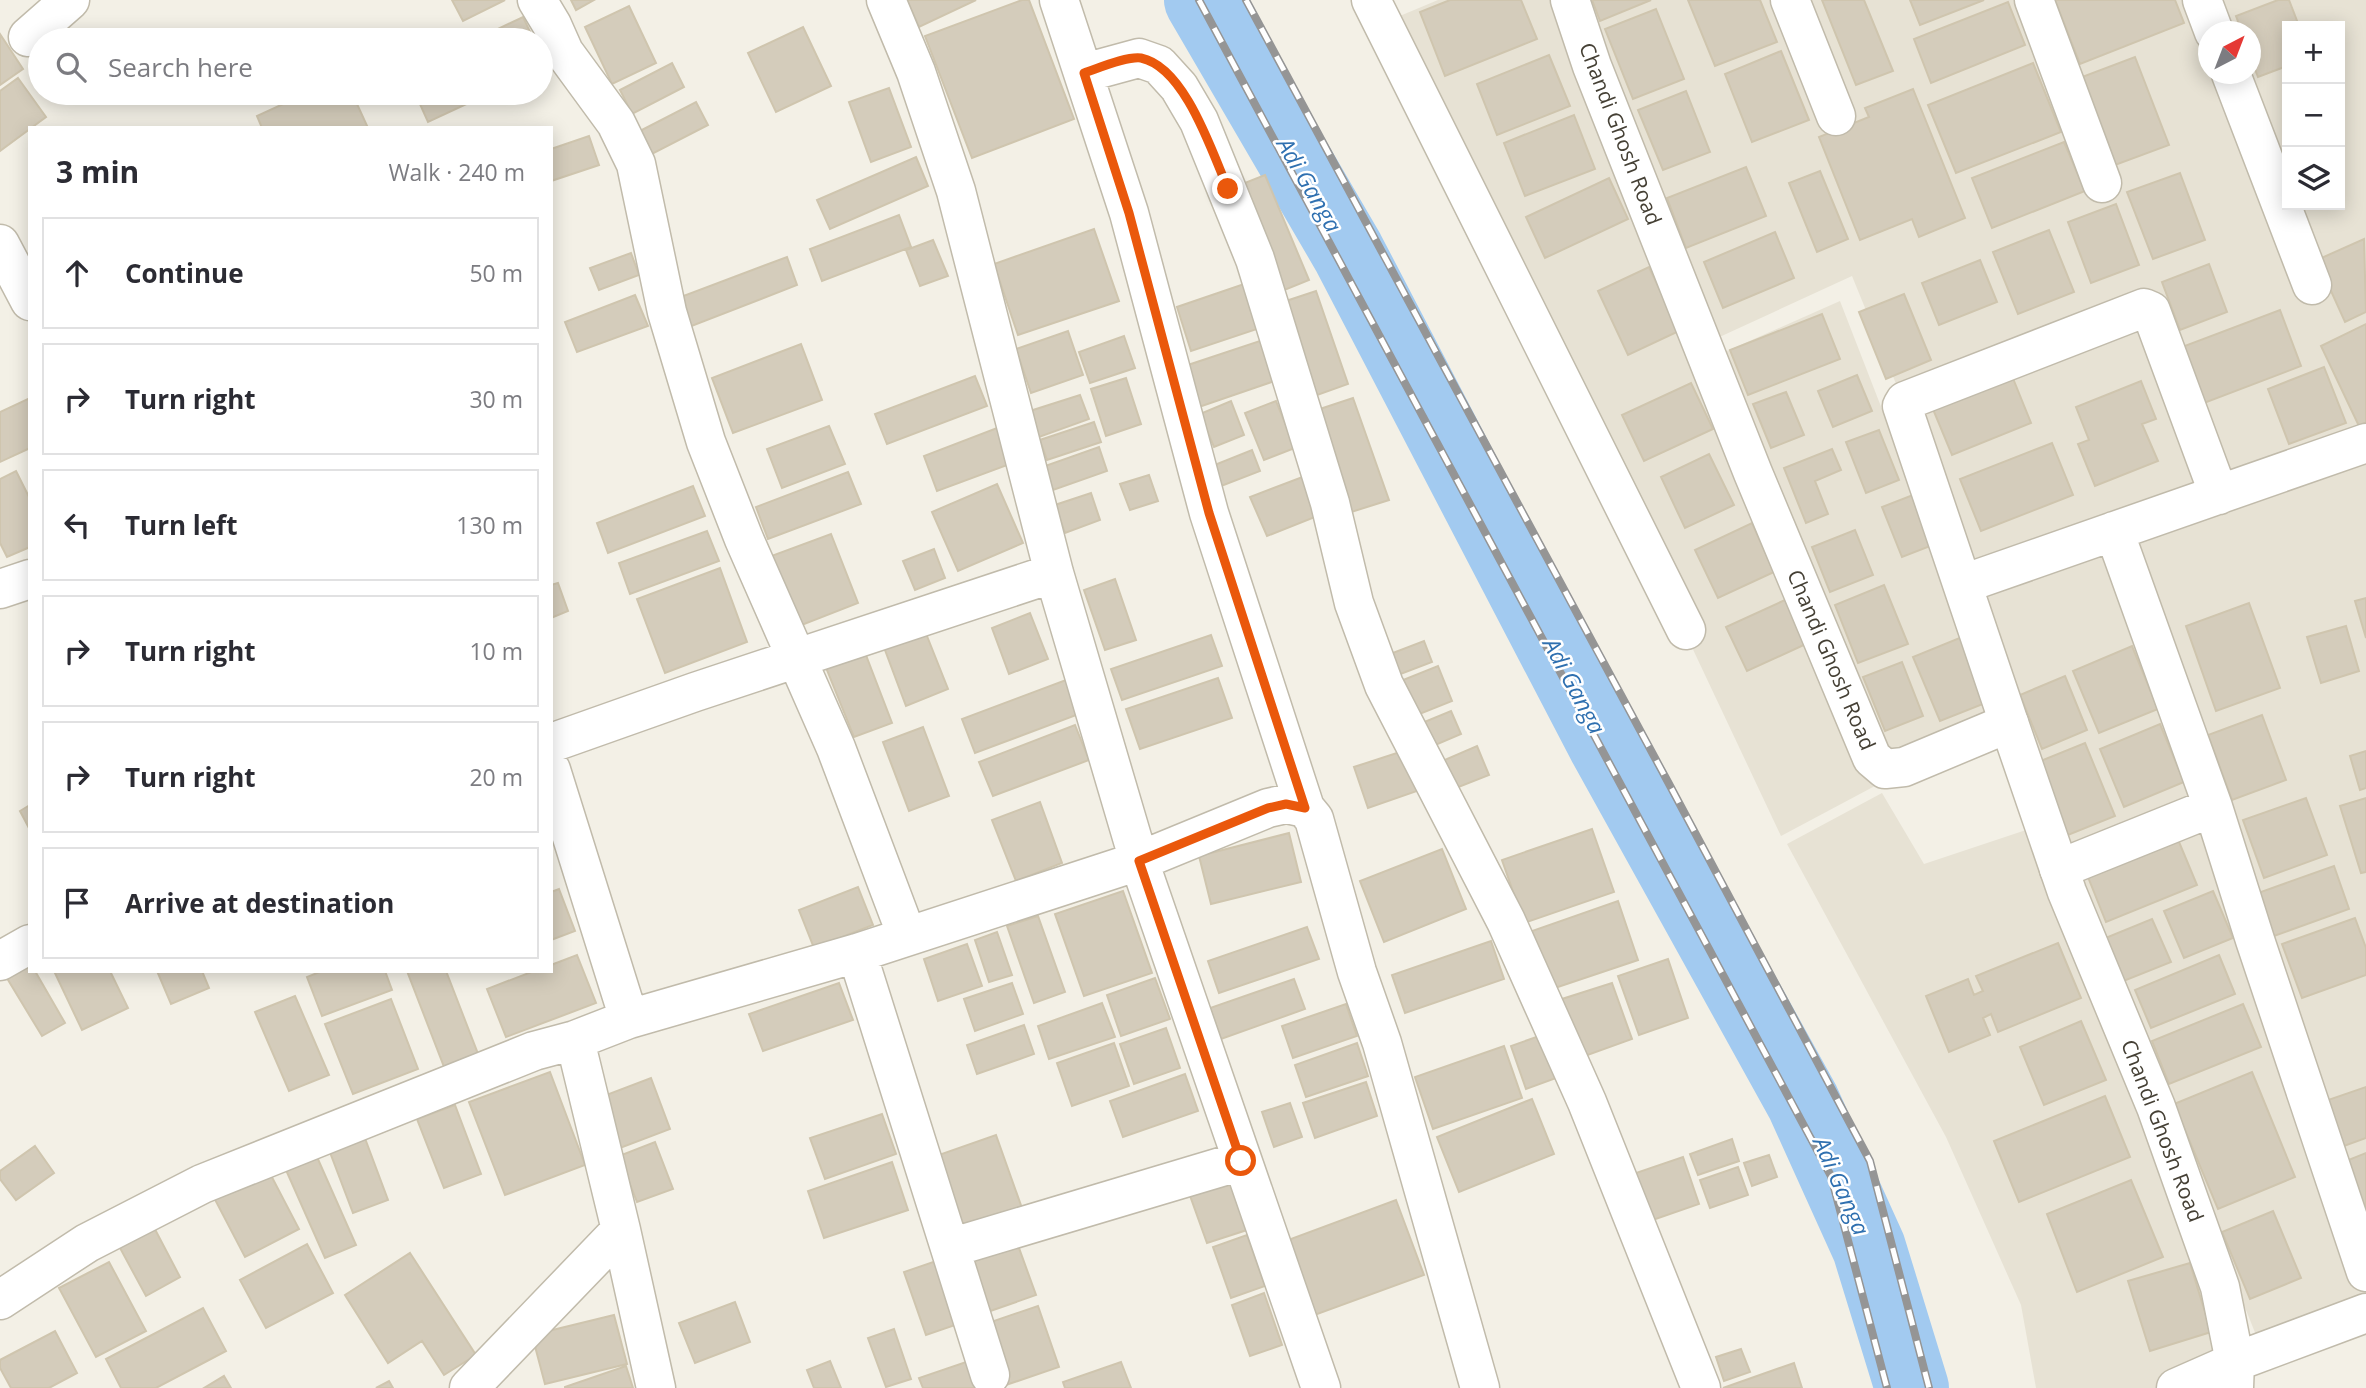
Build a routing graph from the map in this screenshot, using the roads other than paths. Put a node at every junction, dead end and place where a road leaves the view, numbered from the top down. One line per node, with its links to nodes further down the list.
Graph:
1 (70, 0): 11 (street)
2 (537, 0): 27 (street)
3 (886, 0): 22 (street)
4 (1059, 0): 12 (street)
5 (1370, 0): 26 (street)
6 (1570, 0): 28 (street, Chandi Ghosh Road)
7 (1790, 0): 14 (street)
8 (2034, 0): 15 (street)
9 (2202, 0): 10 (street)
10 (2210, 21)
11 (38, 28)
12 (1084, 73): 32 (street); 53 (street)
13 (2235, 84): 17 (street)
14 (1836, 117)
15 (2102, 183)
16 (0, 244): 18 (street)
17 (2312, 285)
18 (28, 297)
19 (2366, 443): 20 (street)
20 (2219, 495): 21 (street); 24 (street)
21 (2114, 531): 24 (street); 31 (street)
22 (1054, 573): 27 (street); 33 (street)
23 (28, 580): 25 (street)
24 (1964, 584): 28 (street)
25 (0, 589)
26 (1686, 630)
27 (795, 659): 29 (street); 35 (street)
28 (2009, 723): 34 (street, Chandi Ghosh Road)
29 (553, 742)
30 (553, 776): 39 (street)
31 (2213, 807): 34 (street); 44 (street)
32 (1305, 808): 33 (street); 52 (street)
33 (1139, 861): 35 (street); 41 (street)
34 (2059, 869): 48 (street, Chandi Ghosh Road)
35 (907, 936): 37 (street)
36 (28, 945): 38 (street)
37 (857, 953): 39 (street); 43 (street)
38 (0, 961)
39 (629, 1019): 40 (street)
40 (575, 1040): 42 (street); 45 (street)
41 (1241, 1161): 43 (street); 51 (street)
42 (621, 1230): 49 (street); 50 (street)
43 (950, 1248): 47 (street)
44 (2366, 1272)
45 (0, 1300)
46 (2366, 1313): 48 (street)
47 (990, 1375)
48 (2235, 1375): 54 (street)
49 (469, 1388)
50 (656, 1388)
51 (1321, 1388)
52 (1480, 1388)
53 (1701, 1388)
54 (2176, 1388)

